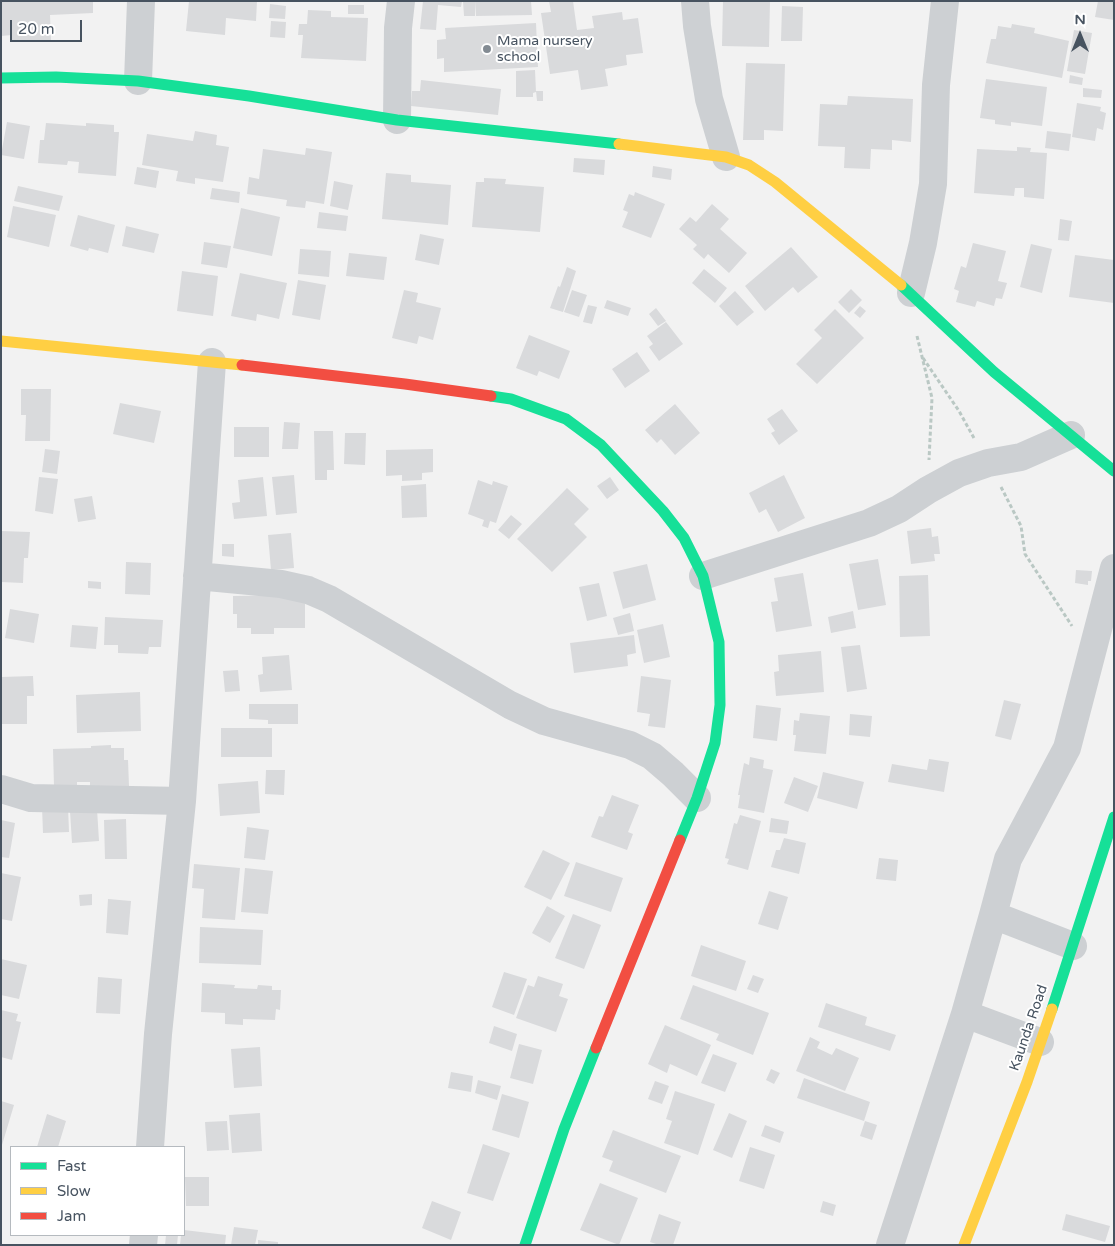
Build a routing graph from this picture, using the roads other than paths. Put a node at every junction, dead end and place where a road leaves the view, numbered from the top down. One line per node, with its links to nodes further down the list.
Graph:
1 (141, 1): 6 (street)
2 (401, 1): 7 (street)
3 (695, 1): 8 (street)
4 (945, 1): 9 (street)
5 (1, 78): 6 (street)
6 (138, 81): 7 (street)
7 (397, 120): 8 (street)
8 (726, 157): 9 (street)
9 (919, 301): 12 (street)
10 (1, 341): 11 (street)
11 (212, 362): 15 (street); 16 (street)
12 (1071, 435): 13 (street); 16 (street)
13 (1114, 472)
14 (1114, 568): 21 (street)
15 (197, 576): 18 (street); 19 (street)
16 (703, 576): 18 (street)
17 (1, 789): 19 (street)
18 (697, 798): 26 (street)
19 (182, 801): 25 (street)
20 (1114, 817): 22 (street, Kaunda Road)
21 (993, 915): 22 (street); 23 (street)
22 (1073, 946): 24 (street, Kaunda Road)
23 (965, 1014): 24 (street); 27 (street)
24 (1040, 1042): 28 (street, Kaunda Road)
25 (150, 1146)
26 (525, 1245)
27 (890, 1245)
28 (964, 1245)

